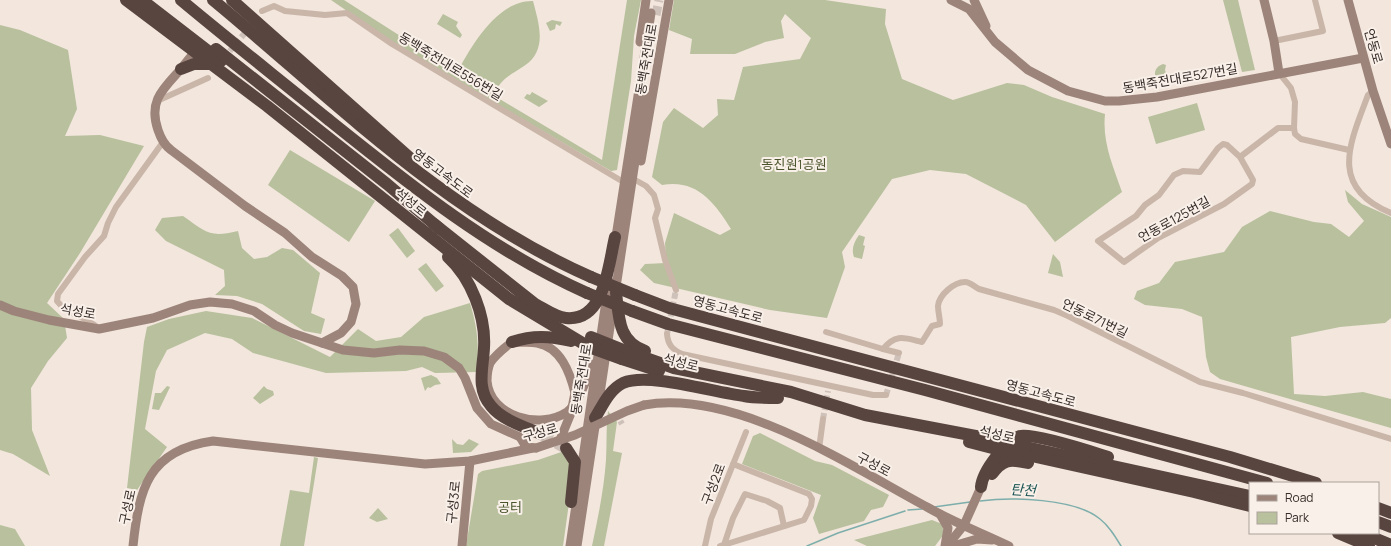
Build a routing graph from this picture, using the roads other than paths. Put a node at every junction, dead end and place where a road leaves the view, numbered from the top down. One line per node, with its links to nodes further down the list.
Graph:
1 (126, 0): 17 (highway)
2 (142, 0): 17 (highway, 석성로); 37 (highway)
3 (181, 0): 72 (highway, 영동고속도로, bridge)
4 (213, 0): 33 (highway, 영동고속도로)
5 (232, 0): 33 (highway)
6 (646, 0): 30 (street, 동백죽전대로)
7 (951, 0): 15 (street, 동백죽전대로527번길)
8 (974, 0): 15 (street)
9 (1264, 0): 16 (street)
10 (1315, 0): 16 (street)
11 (1348, 0): 18 (street, 언동로)
12 (668, 2): 31 (street, 동백죽전대로)
13 (262, 11): 30 (street, 동백죽전대로556번길)
14 (654, 14): 35 (street, 동백죽전대로)
15 (992, 38): 21 (street, 동백죽전대로527번길)
16 (1274, 41): 21 (street)
17 (197, 48): 19 (highway, 석성로); 20 (street); 32 (highway, 석성로)
18 (1363, 58): 21 (street, 동백죽전대로527번길); 23 (street, 언동로)
19 (212, 64): 20 (highway); 36 (highway, 석성로)
20 (181, 69): 24 (street)
21 (1279, 73): 25 (street)
22 (208, 78): 24 (street)
23 (1373, 91): 27 (street, 언동로); 28 (street)
24 (156, 102): 26 (street)
25 (1294, 128): 28 (street); 29 (street)
26 (163, 142): 42 (street); 48 (street)
27 (1391, 144)
28 (1349, 150): 34 (street)
29 (1240, 157): 29 (street, 언동로125번길)
30 (620, 180): 35 (street, 동백죽전대로)
31 (637, 181): 35 (street, 동백죽전대로); 39 (street)
32 (383, 189): 37 (highway); 47 (highway, 석성로)
33 (464, 207): 73 (highway, 영동고속도로, bridge)
34 (1391, 213)
35 (622, 216): 38 (street, 동백죽전대로); 40 (street, 동백죽전대로)
36 (415, 224): 47 (highway, 석성로); 59 (highway)
37 (440, 229): 38 (highway)
38 (615, 238): 43 (street, 동백죽전대로)
39 (676, 290)
40 (616, 292): 54 (highway); 55 (street, 동백죽전대로)
41 (0, 305): 42 (street, 석성로)
42 (99, 329): 48 (street, 석성로)
43 (602, 332): 46 (street); 69 (street, 동백죽전대로)
44 (826, 332): 49 (street)
45 (667, 334): 52 (street)
46 (512, 342): 47 (highway); 61 (street, bridge)
47 (590, 342): 51 (highway, 석성로, bridge)
48 (322, 343): 57 (street, 석성로)
49 (883, 348): 50 (street); 60 (street, 언동로71번길)
50 (899, 352)
51 (624, 355): 53 (highway, 석성로); 54 (highway, 석성로)
52 (886, 395)
53 (778, 398): 55 (highway); 62 (highway, 석성로)
54 (865, 414): 62 (highway, 석성로)
55 (595, 418): 71 (street, 동백죽전대로)
56 (823, 419): 64 (street)
57 (506, 432): 63 (street, 석성로); 66 (street)
58 (746, 432): 68 (street, 구성2로)
59 (541, 434)
60 (1391, 438)
61 (563, 444): 63 (street, 구성로, bridge); 64 (street, 구성로, bridge); 77 (highway)
62 (999, 445): 65 (highway, 석성로, bridge)
63 (536, 448): 66 (street, 구성로)
64 (819, 449): 81 (street, 구성로)
65 (1022, 450): 70 (highway, 석성로); 74 (highway, 석성로)
66 (509, 454): 67 (street, 구성로)
67 (470, 461): 91 (street, 구성로); 92 (street, 구성3로)
68 (733, 464): 84 (street); 97 (street, 구성2로)
69 (580, 471): 77 (street); 94 (street, 동백죽전대로)
70 (1171, 477): 75 (highway); 76 (highway, 석성로)
71 (586, 480): 95 (street, 동백죽전대로); 96 (street)
72 (1263, 482)
73 (1313, 482)
74 (1157, 484): 75 (highway); 78 (highway, 석성로)
75 (981, 487): 83 (street)
76 (1249, 496)
77 (571, 502): 93 (street)
78 (1249, 506)
79 (1379, 508): 80 (highway)
80 (1391, 513)
81 (938, 514): 83 (street, 구성로); 98 (street)
82 (1379, 522): 85 (highway)
83 (964, 525): 88 (street, 구성로); 98 (street)
84 (784, 526): 89 (street); 89 (street)
85 (1391, 527)
86 (1340, 534): 101 (highway)
87 (1364, 534): 90 (highway)
88 (997, 540): 99 (street); 100 (street, 구성로)
89 (722, 545)
90 (1391, 545)
91 (133, 546)
92 (462, 546)
93 (565, 546)
94 (570, 546)
95 (577, 546)
96 (583, 546)
97 (705, 546)
98 (946, 546)
99 (953, 546)
100 (1009, 546)
101 (1369, 546)

